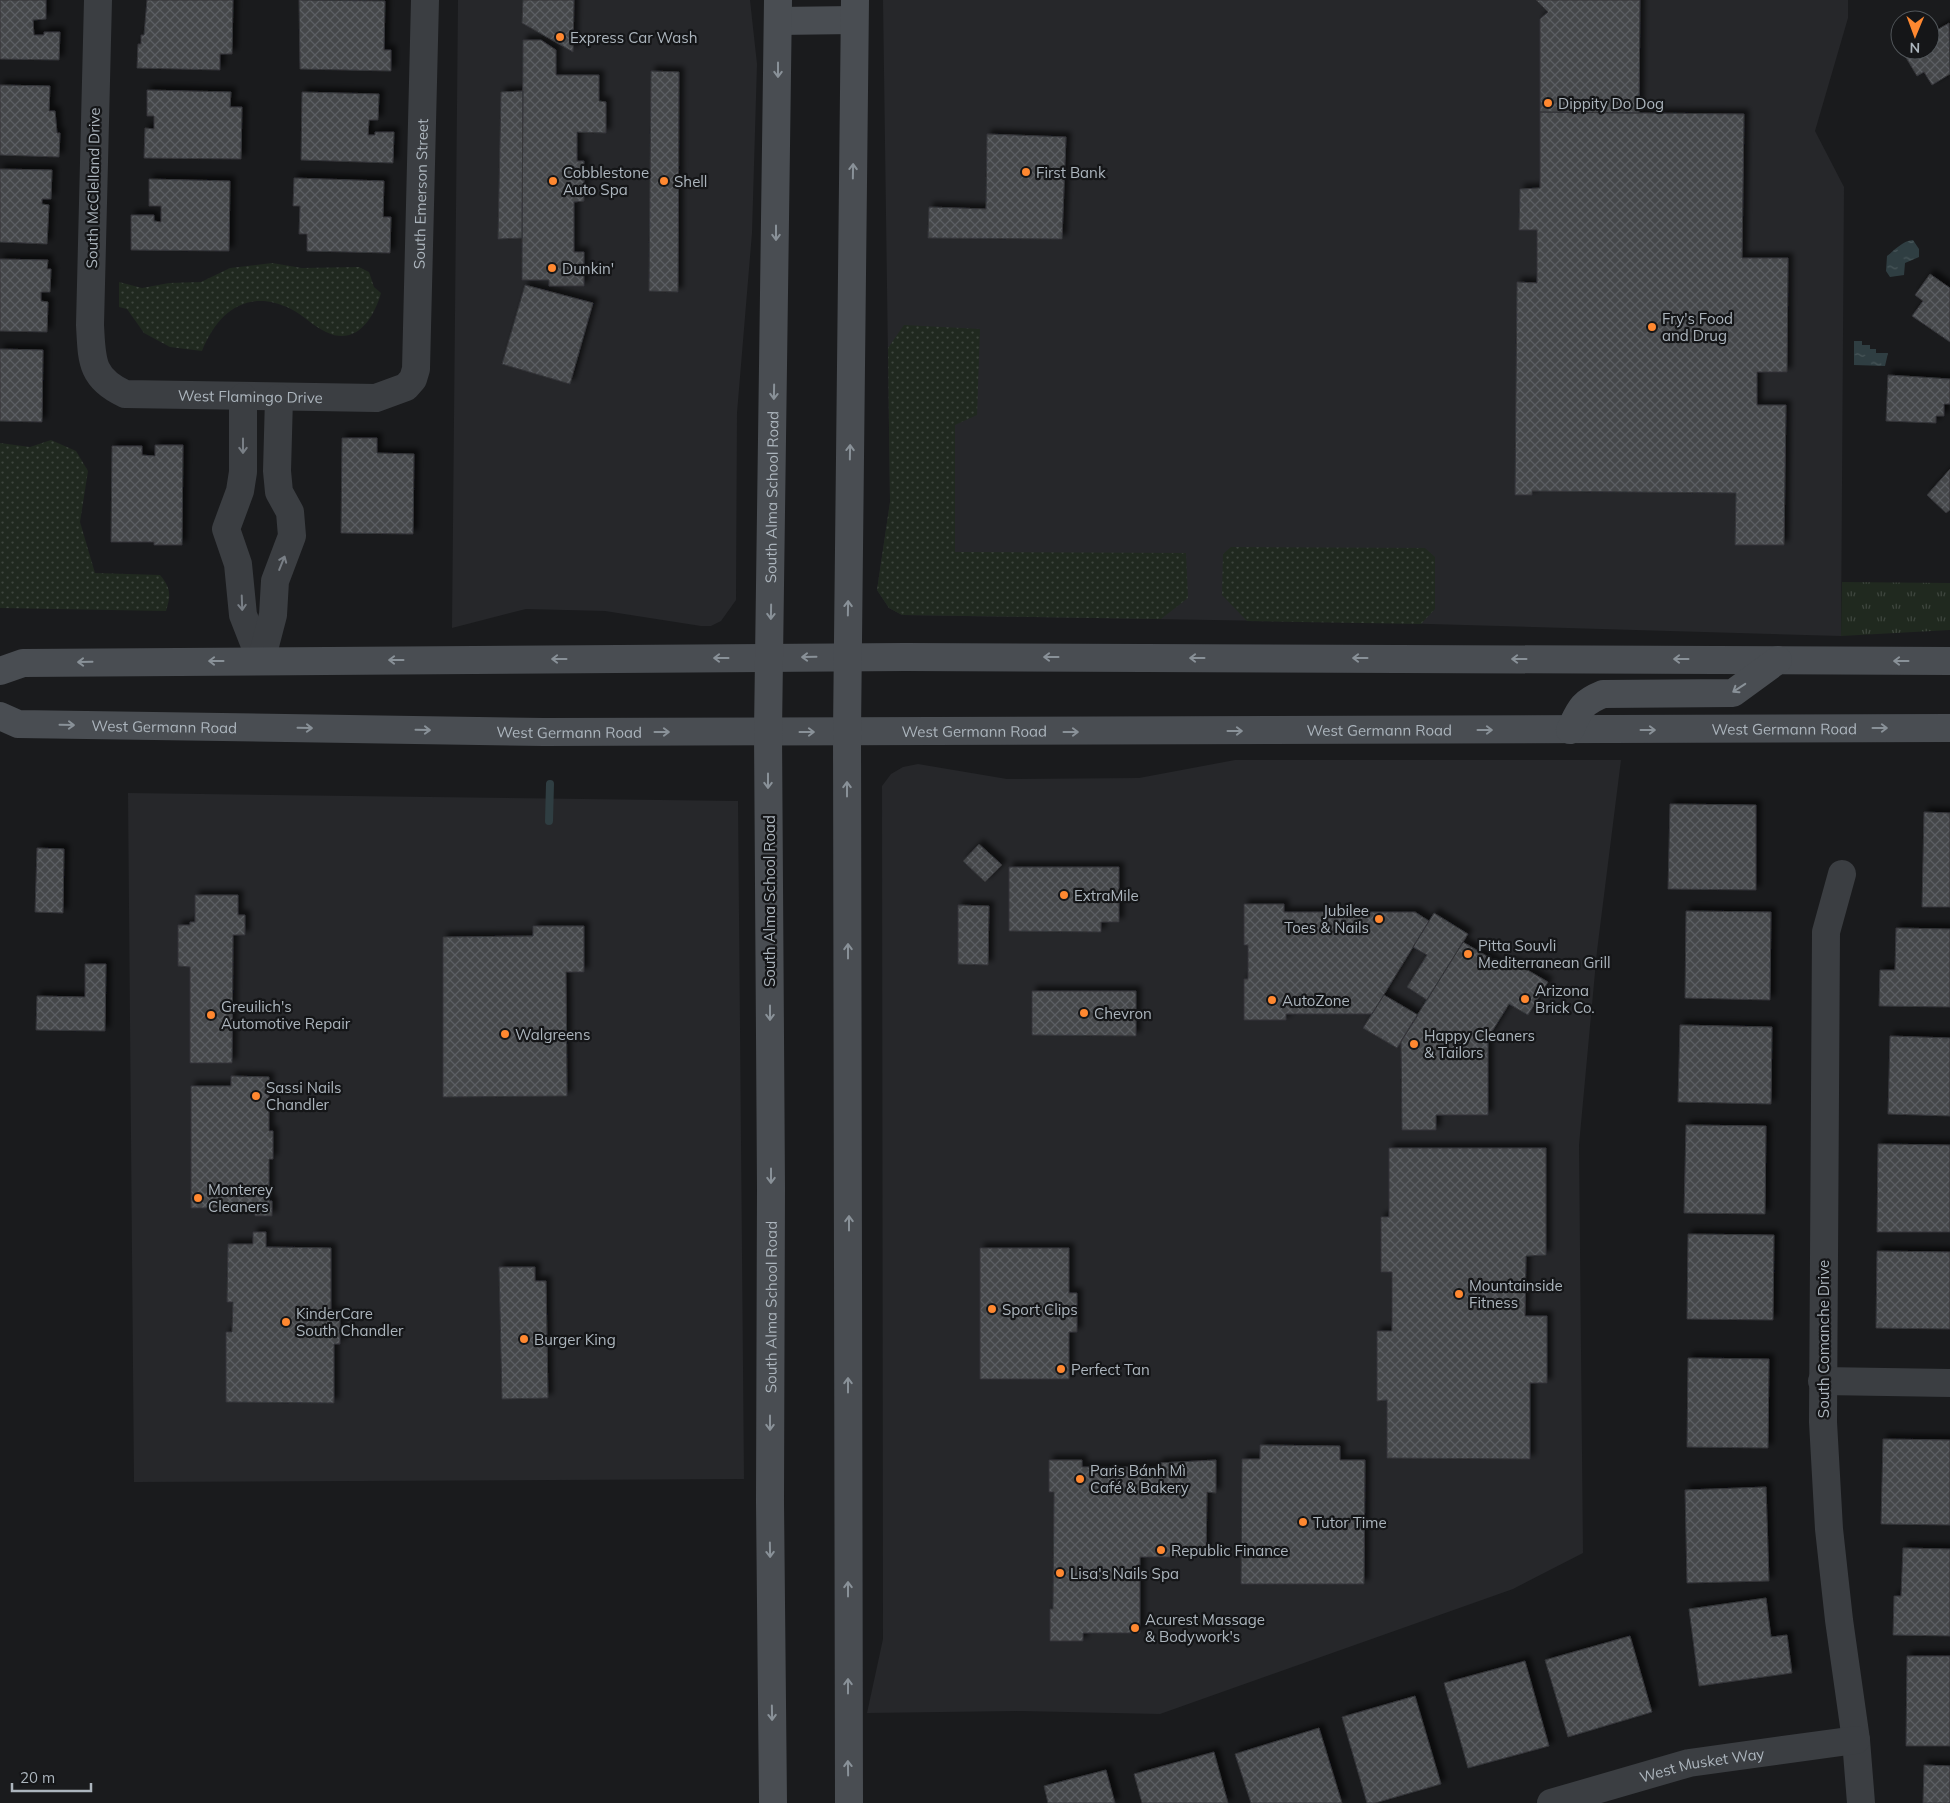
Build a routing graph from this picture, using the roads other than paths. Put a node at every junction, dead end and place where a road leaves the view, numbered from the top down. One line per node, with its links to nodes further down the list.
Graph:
1 (98, 0): 5 (street, South McClelland Drive)
2 (425, 0): 6 (street, South Emerson Street)
3 (855, 10): 4 (main road); 11 (main road, one-way to 3)
4 (778, 11): 12 (main road, South Alma School Road, one-way to 12)
5 (98, 375): 7 (street, West Flamingo Drive)
6 (406, 387): 8 (street, West Flamingo Drive)
7 (243, 397): 8 (street, West Flamingo Drive); 9 (street, one-way to 9)
8 (279, 398): 10 (street)
9 (240, 492): 10 (street); 14 (street, one-way to 14)
10 (279, 492): 14 (street, one-way to 10)
11 (847, 657): 12 (main road, one-way to 12); 13 (main road, one-way to 11); 21 (main road)
12 (770, 658): 14 (main road, one-way to 14); 20 (main road, South Alma School Road)
13 (1778, 660): 15 (main road, one-way to 13); 19 (main road, one-way to 19)
14 (261, 661): 16 (main road, one-way to 16)
15 (1950, 661)
16 (0, 671)
17 (0, 716): 20 (main road, West Germann Road, one-way to 20)
18 (1950, 728): 19 (main road, West Germann Road, one-way to 18)
19 (1570, 730): 21 (main road, West Germann Road, one-way to 19)
20 (768, 732): 21 (main road, West Germann Road, one-way to 21); 26 (main road, South Alma School Road, one-way to 26)
21 (847, 732): 27 (main road, one-way to 21)
22 (1842, 874): 23 (street, South Comanche Drive)
23 (1822, 1381): 24 (street); 25 (street, South Comanche Drive)
24 (1950, 1383)
25 (1856, 1740): 28 (street, West Musket Way); 29 (street, South Comanche Drive)
26 (773, 1803)
27 (849, 1803)
28 (1551, 1803)
29 (1861, 1803)

